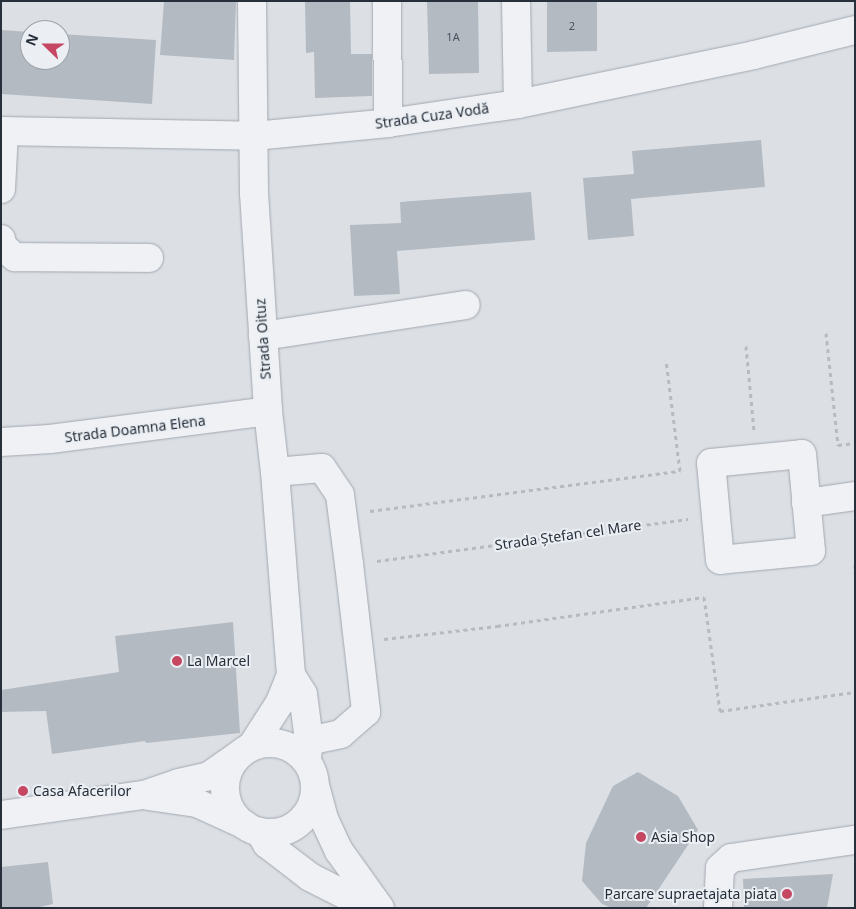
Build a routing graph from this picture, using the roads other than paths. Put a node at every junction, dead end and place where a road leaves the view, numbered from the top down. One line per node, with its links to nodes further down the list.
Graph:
1 (252, 1): 8 (street, Strada Oituz)
2 (387, 1): 6 (street)
3 (516, 1): 5 (street)
4 (855, 30): 5 (street, Strada Cuza Vodă)
5 (518, 104): 6 (street, Strada Cuza Vodă)
6 (388, 123): 8 (street, Strada Cuza Vodă)
7 (2, 131): 8 (street, Strada Cuza Vodă); 9 (street)
8 (254, 136): 13 (street, Strada Oituz)
9 (1, 189)
10 (1, 239): 11 (street)
11 (149, 258)
12 (466, 305): 13 (street)
13 (263, 336): 14 (street, Strada Oituz)
14 (268, 411): 15 (street, Strada Doamna Elena); 16 (street, Strada Oituz)
15 (1, 442)
16 (275, 472): 19 (street, Strada Oituz); 21 (street)
17 (855, 496): 18 (street)
18 (806, 503): 18 (street)
19 (291, 675): 20 (street, Strada Oituz); 21 (street, Strada Oituz)
20 (246, 750): 21 (street); 23 (street); 25 (street)
21 (308, 750): 22 (street)
22 (316, 789): 25 (street); 28 (street)
23 (144, 795): 24 (street); 25 (street)
24 (1, 815)
25 (252, 828): 27 (street)
26 (855, 840): 29 (street)
27 (371, 908)
28 (380, 908)
29 (718, 908)

